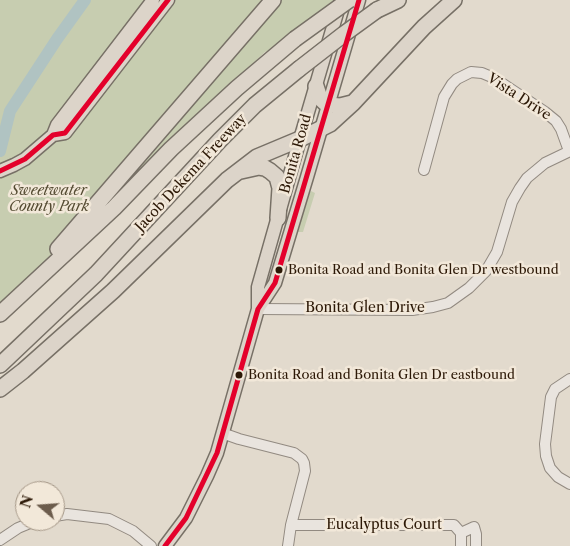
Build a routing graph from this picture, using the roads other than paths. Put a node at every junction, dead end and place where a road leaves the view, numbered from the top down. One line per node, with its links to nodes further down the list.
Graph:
1 (153, 0): 13 (main road)
2 (168, 0): 13 (main road)
3 (273, 0): 20 (highway)
4 (341, 0): 9 (main road, Bonita Road)
5 (349, 0): 20 (highway, Jacob Dekema Freeway, bridge)
6 (359, 0): 11 (main road, Bonita Road)
7 (398, 0): 22 (highway, Jacob Dekema Freeway, bridge)
8 (454, 0): 10 (highway)
9 (316, 86): 11 (highway); 14 (main road, Bonita Road)
10 (353, 103): 11 (highway); 12 (highway)
11 (328, 105): 12 (main road, Bonita Road)
12 (321, 129): 14 (highway); 21 (main road, Bonita Road)
13 (53, 135): 17 (main road)
14 (300, 139): 18 (highway); 19 (main road, Bonita Road)
15 (570, 151): 16 (street, Vista Drive); 21 (street, Bonita Glen Drive)
16 (424, 170)
17 (0, 171)
18 (238, 172): 19 (highway); 24 (highway)
19 (278, 218): 21 (main road, Bonita Road)
20 (5, 309)
21 (258, 309): 25 (main road, Bonita Road)
22 (0, 365)
23 (570, 379): 26 (street)
24 (0, 389)
25 (222, 433): 28 (street); 33 (main road, Bonita Road)
26 (570, 484)
27 (65, 514): 32 (street)
28 (291, 525): 30 (street, Eucalyptus Court); 34 (street)
29 (15, 530): 31 (street)
30 (461, 533): 35 (street, Eucalyptus Court); 36 (street)
31 (0, 540)
32 (151, 546)
33 (165, 546)
34 (288, 546)
35 (461, 546)
36 (476, 546)

